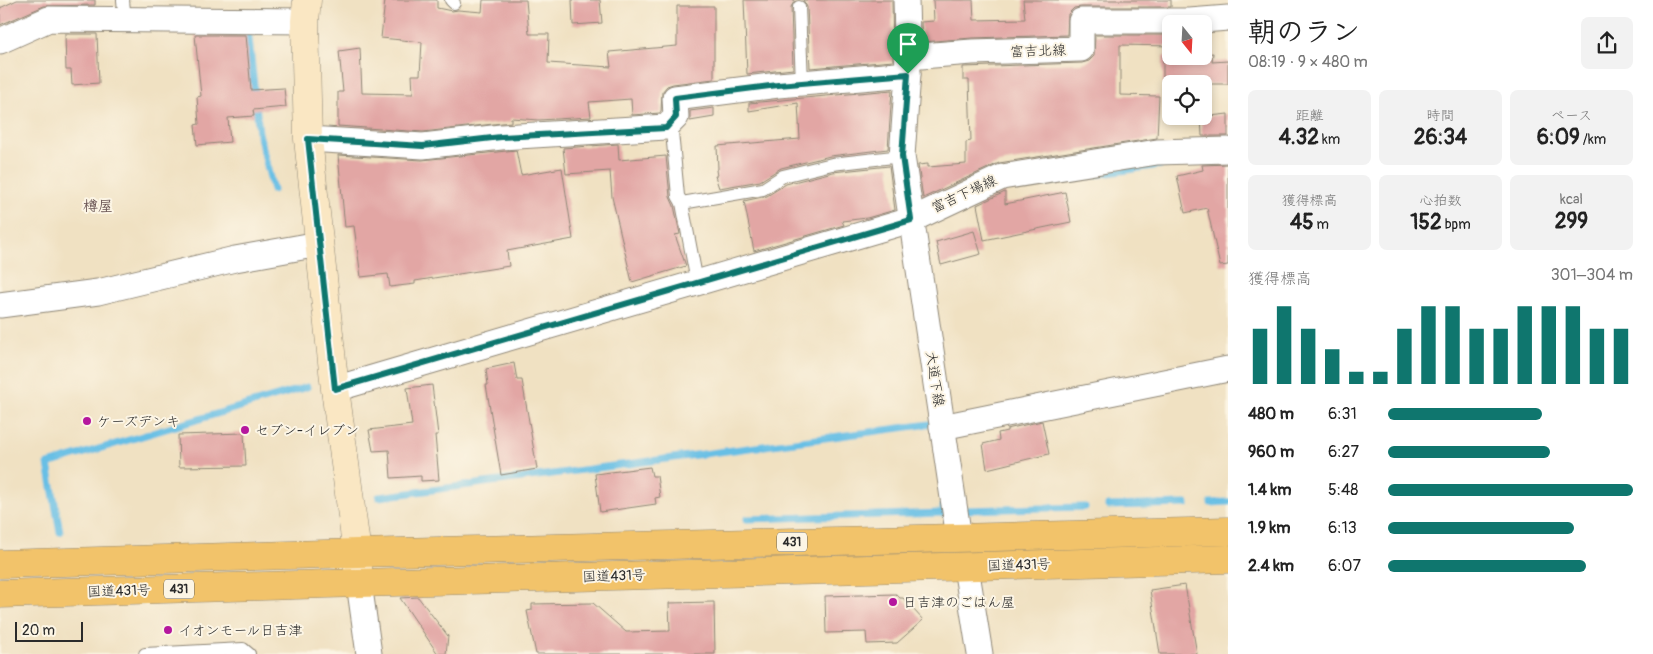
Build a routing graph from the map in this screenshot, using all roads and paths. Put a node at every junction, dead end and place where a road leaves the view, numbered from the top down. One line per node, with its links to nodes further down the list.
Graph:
1 (906, 0): 7 (street, 大道下線)
2 (799, 7): 8 (lane)
3 (124, 10): 4 (street); 6 (street)
4 (306, 11): 10 (main road)
5 (1228, 18): 7 (street, 富吉北線)
6 (0, 41)
7 (908, 65): 8 (street, 富吉北線); 12 (street, 大道下線)
8 (802, 83): 9 (street, 富吉北線)
9 (671, 121): 10 (street); 13 (lane)
10 (308, 139): 15 (main road)
11 (1228, 150): 14 (street, 富吉下場線)
12 (902, 156): 13 (lane); 14 (street, 大道下線)
13 (682, 203): 16 (lane)
14 (911, 220): 16 (street, 富吉下場線); 20 (street, 大道下線)
15 (319, 244): 17 (street); 19 (main road)
16 (697, 282): 19 (street, 富吉下場線)
17 (0, 305)
18 (1228, 369): 20 (street)
19 (335, 389): 23 (main road)
20 (942, 427): 22 (street, 大道下線)
21 (1228, 531): 22 (highway, 国道431号 / 431)
22 (959, 538): 23 (highway, 国道431号 / 431)
23 (357, 552): 25 (highway, 国道431号 / 431); 27 (main road)
24 (1228, 559): 26 (highway, 国道431号 / 431)
25 (0, 564)
26 (966, 567): 27 (highway, 国道431号 / 431); 32 (street)
27 (359, 583): 28 (highway, 国道431号 / 431); 31 (street)
28 (3, 596)
29 (145, 654): 30 (lane)
30 (249, 654)
31 (369, 654)
32 (980, 654)

